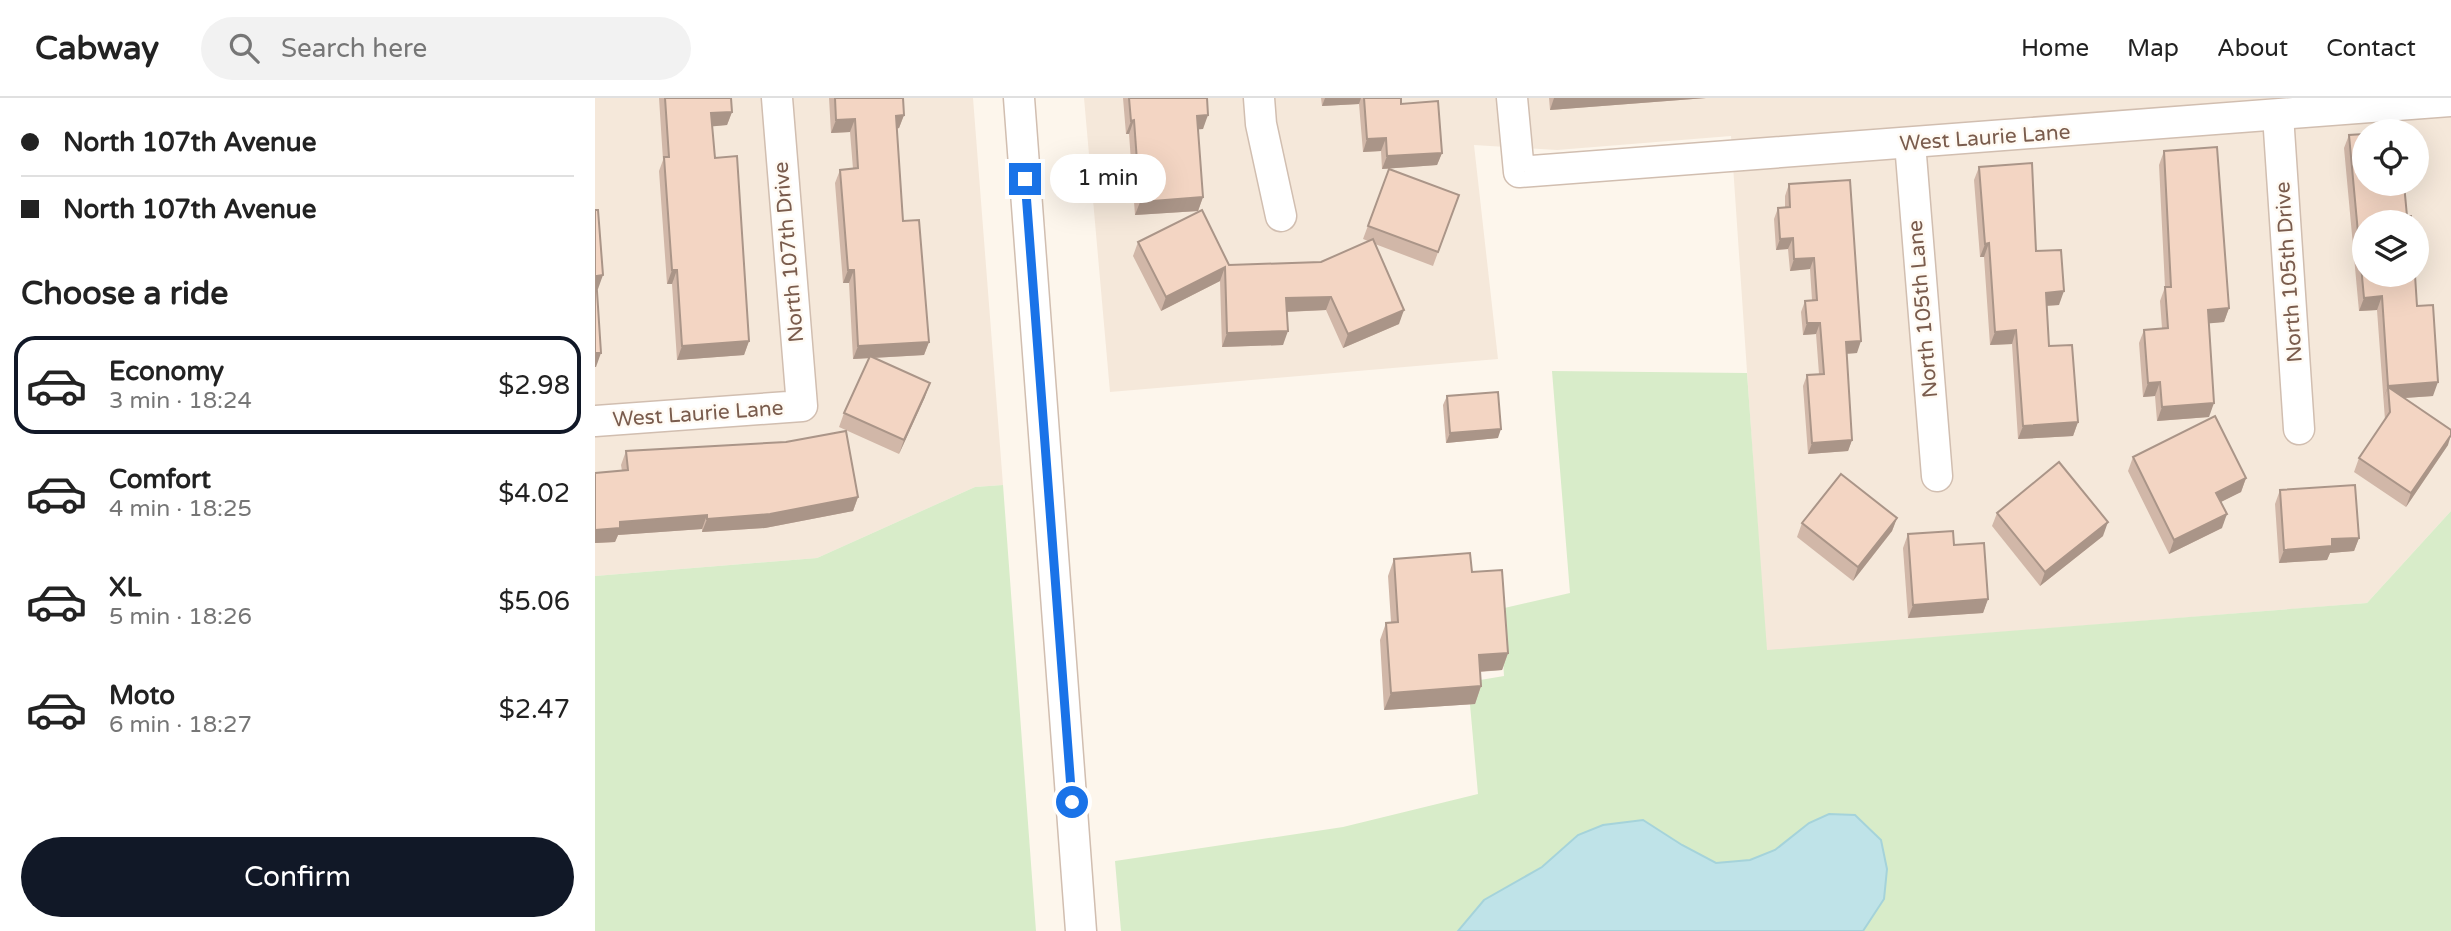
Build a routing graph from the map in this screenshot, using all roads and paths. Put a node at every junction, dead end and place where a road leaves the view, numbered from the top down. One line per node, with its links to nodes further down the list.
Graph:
1 (777, 98): 9 (street, North 107th Drive)
2 (1019, 98): 13 (street)
3 (1259, 98): 8 (street)
4 (1512, 98): 7 (street, West Laurie Lane)
5 (2451, 101): 6 (street, West Laurie Lane)
6 (2278, 115): 7 (street, West Laurie Lane); 11 (street, North 105th Drive)
7 (1910, 143): 12 (street, North 105th Lane)
8 (1281, 216)
9 (802, 406): 10 (street, West Laurie Lane)
10 (595, 421)
11 (2299, 429)
12 (1937, 476)
13 (1081, 931)

